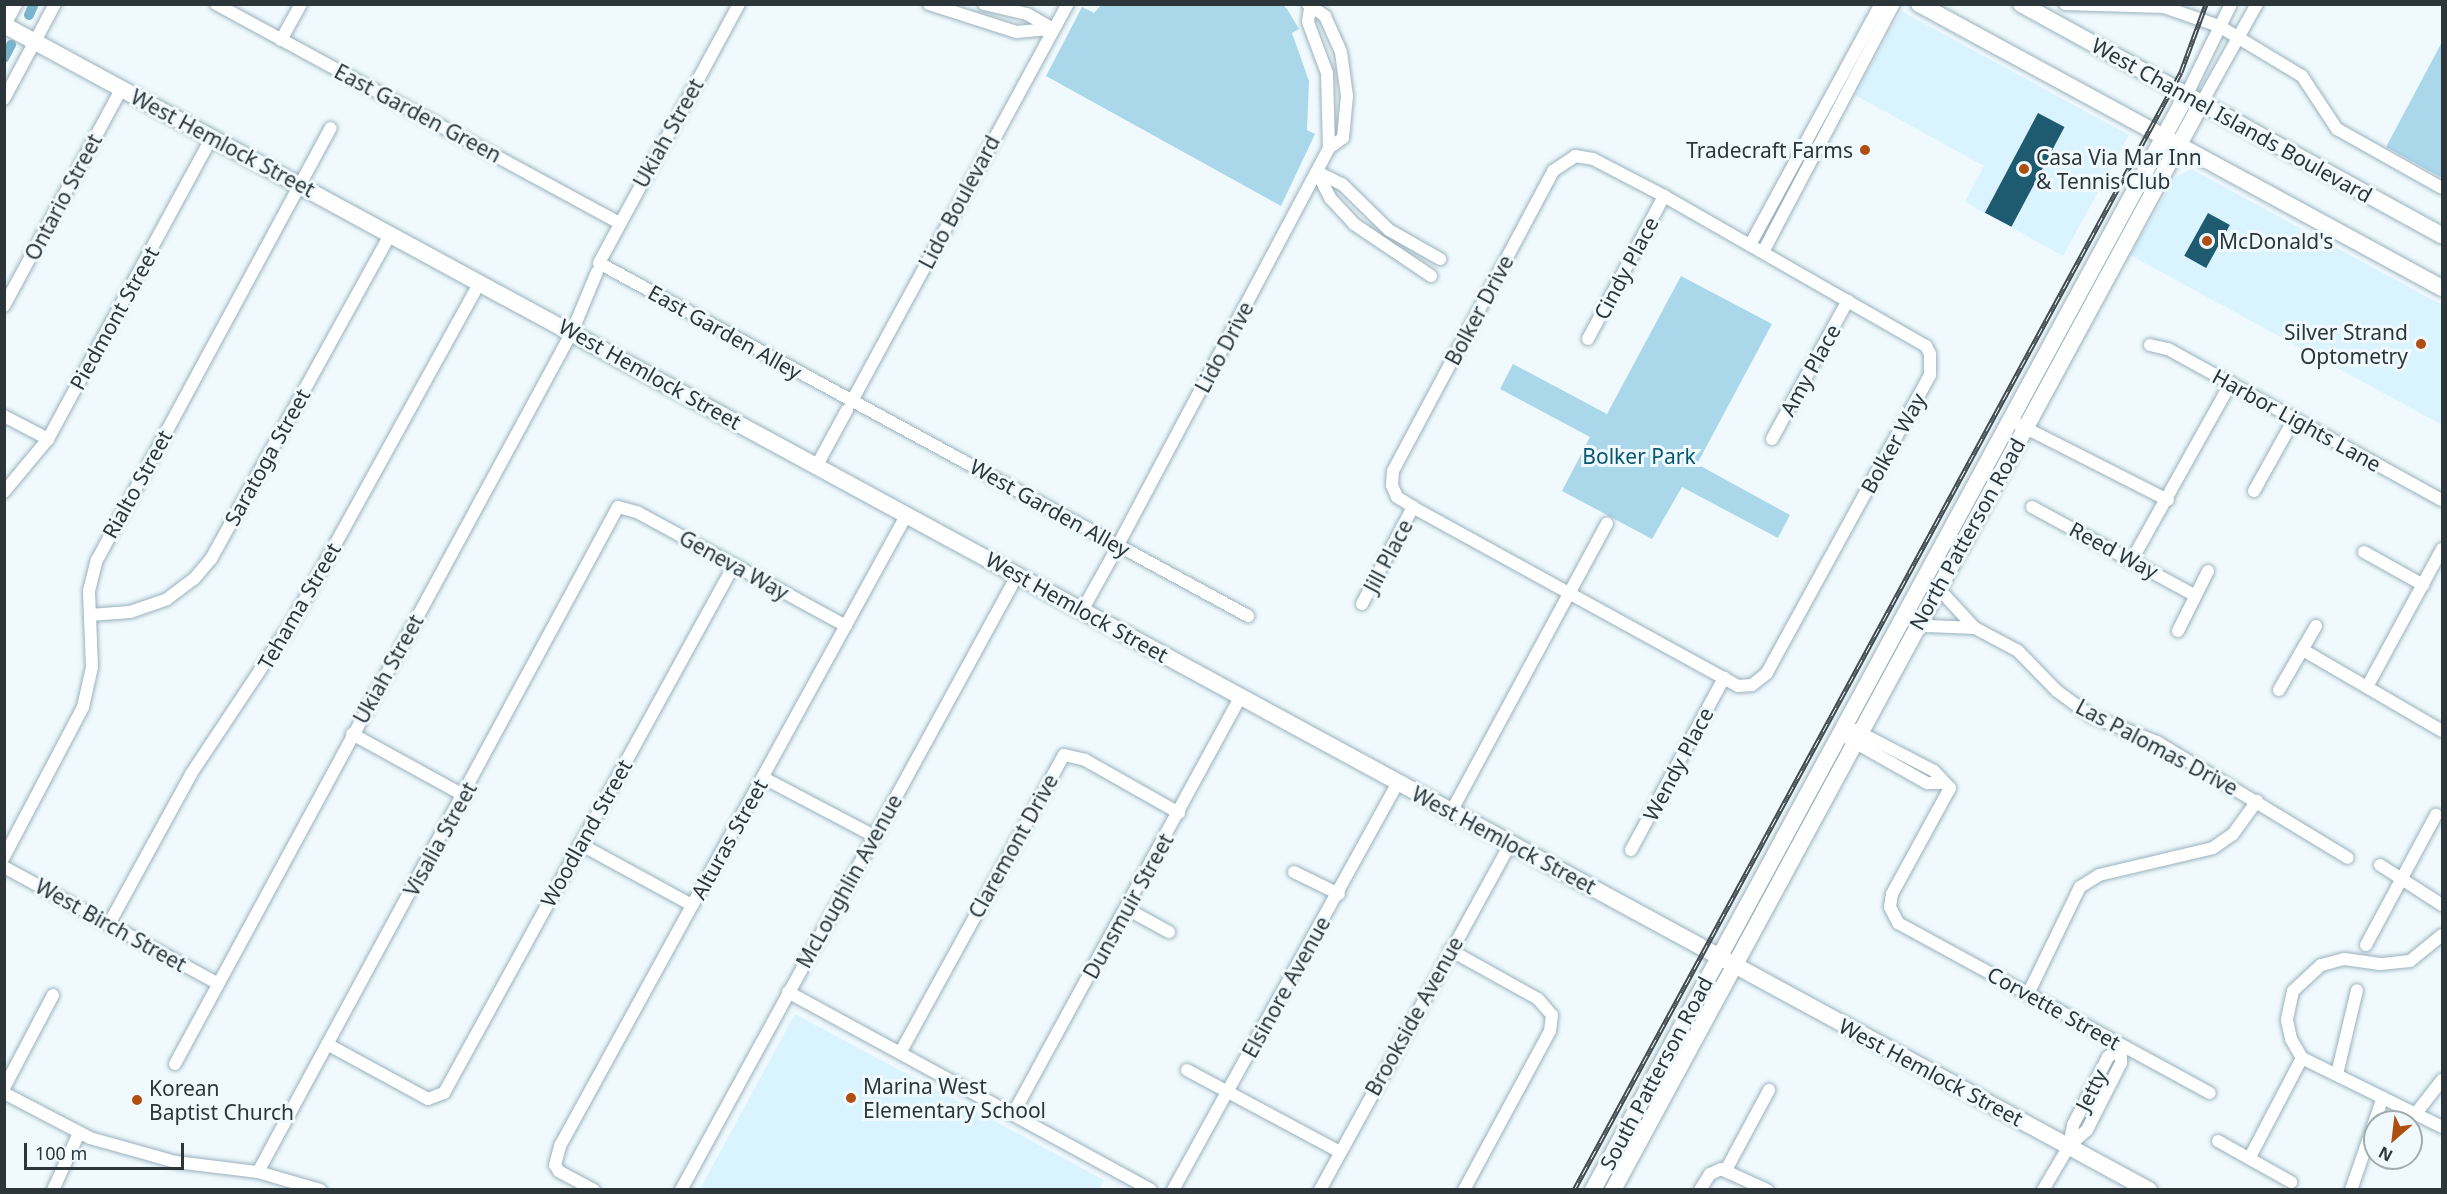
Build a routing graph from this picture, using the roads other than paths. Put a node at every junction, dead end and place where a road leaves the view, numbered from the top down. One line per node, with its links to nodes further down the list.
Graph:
1 (14, 4): 17 (street)
2 (55, 4): 22 (street)
3 (216, 4): 21 (street, East Garden Green)
4 (301, 4): 21 (street)
5 (739, 4): 35 (street, Ukiah Street)
6 (929, 4): 19 (street)
7 (984, 4): 19 (street)
8 (1068, 4): 19 (street, Lido Boulevard)
9 (1881, 4): 38 (street)
10 (1894, 4): 39 (street)
11 (1919, 4): 29 (street)
12 (2021, 4): 24 (street, West Channel Islands Boulevard)
13 (2065, 4): 18 (street)
14 (2231, 4): 18 (street)
15 (2257, 4): 20 (street)
16 (1309, 6): 30 (street, Lido Drive); 30 (street, Lido Drive)
17 (4, 24): 22 (street, West Hemlock Street)
18 (2219, 26): 20 (street); 24 (street)
19 (1053, 29): 51 (street, Lido Boulevard)
20 (2238, 37): 26 (street); 33 (street)
21 (281, 40): 35 (street, East Garden Green)
22 (35, 42): 23 (street, West Hemlock Street); 25 (street)
23 (122, 88): 28 (street, West Hemlock Street); 46 (street, Ontario Street)
24 (2186, 96): 26 (street, West Channel Islands Boulevard); 29 (street, North Patterson Road)
25 (4, 99)
26 (2201, 104): 29 (street, North Patterson Road); 37 (street, West Channel Islands Boulevard)
27 (331, 128): 32 (street, Rialto Street)
28 (212, 137): 32 (street, West Hemlock Street); 55 (street, Piedmont Street)
29 (2170, 142): 44 (street); 54 (street, North Patterson Road)
30 (1329, 148): 31 (street, Lido Drive)
31 (1317, 172): 40 (street); 42 (street); 68 (street, Lido Drive)
32 (301, 185): 36 (street, West Hemlock Street); 80 (street, Rialto Street)
33 (2442, 188)
34 (1664, 196): 38 (street, Bolker Drive); 48 (street, Cindy Place); 63 (street, Bolker Drive)
35 (620, 223): 41 (street, Ukiah Street)
36 (391, 234): 43 (street, West Hemlock Street); 80 (street, Saratoga Street)
37 (2442, 235)
38 (1750, 245): 39 (street, Bolker Way)
39 (1763, 252): 45 (street, Bolker Way)
40 (1440, 260)
41 (598, 267): 47 (street, Ukiah Street); 51 (street, East Garden Alley)
42 (1431, 276)
43 (480, 282): 47 (street, West Hemlock Street); 117 (street, Tehama Street)
44 (2442, 288)
45 (1848, 300): 56 (street, Amy Place); 88 (street, Bolker Way)
46 (4, 306)
47 (572, 332): 57 (street, West Hemlock Street); 94 (street, Ukiah Street)
48 (1588, 339)
49 (2150, 345): 50 (street, Harbor Lights Lane)
50 (2231, 383): 53 (street, Harbor Lights Lane); 60 (street)
51 (850, 405): 57 (street, Lido Boulevard); 68 (street, West Garden Alley)
52 (4, 416): 55 (street)
53 (2294, 419): 58 (street); 61 (street, Harbor Lights Lane)
54 (2017, 424): 60 (street); 75 (street, North Patterson Road); 82 (street, North Patterson Road)
55 (48, 439): 59 (street, Piedmont Street)
56 (1772, 439)
57 (817, 465): 65 (street, West Hemlock Street)
58 (2254, 491)
59 (4, 492)
60 (2168, 500): 70 (street)
61 (2442, 500)
62 (621, 506): 71 (street, Geneva Way); 98 (street, Visalia Street)
63 (1413, 507): 76 (street, Bolker Drive); 78 (street, Jill Place)
64 (2032, 507): 70 (street, Reed Way)
65 (907, 514): 73 (street, West Hemlock Street); 83 (street, Alturas Street)
66 (1607, 523): 76 (street)
67 (2442, 549): 74 (street)
68 (1115, 550): 79 (street, Lido Drive); 81 (street, West Garden Alley)
69 (2364, 552): 74 (street)
70 (2133, 558): 77 (street, Reed Way)
71 (734, 565): 83 (street, Geneva Way); 105 (street, Woodland Street)
72 (2208, 571): 77 (street)
73 (1018, 574): 79 (street, West Hemlock Street); 103 (street, McLoughlin Avenue)
74 (2423, 585): 89 (street)
75 (1938, 588): 82 (street, North Patterson Road); 85 (street)
76 (1569, 592): 88 (street, Bolker Drive); 100 (street)
77 (2194, 595): 86 (street)
78 (1362, 604)
79 (1083, 609): 91 (street, West Hemlock Street)
80 (90, 615): 107 (street, Rialto Street)
81 (1248, 616)
82 (1912, 618): 85 (street, Las Palomas Drive); 92 (street, North Patterson Road); 95 (street, North Patterson Road)
83 (846, 626): 96 (street, Alturas Street)
84 (2316, 626): 87 (street)
85 (1975, 628): 99 (street, Las Palomas Drive)
86 (2178, 632)
87 (2302, 650): 89 (street); 90 (street)
88 (1724, 678): 106 (street, Wendy Place)
89 (2367, 687): 93 (street)
90 (2279, 690)
91 (1241, 696): 97 (street, West Hemlock Street); 101 (street, Dunsmuir Street)
92 (1842, 729): 95 (street); 122 (street, North Patterson Road)
93 (2442, 731)
94 (352, 734): 98 (street); 124 (street, Ukiah Street)
95 (1856, 737): 123 (street, North Patterson Road); 127 (street, Corvette Street)
96 (764, 778): 103 (street); 115 (street, Alturas Street)
97 (1398, 783): 100 (street, West Hemlock Street); 113 (street, Elsinore Avenue)
98 (465, 796): 129 (street, Visalia Street)
99 (2258, 801): 108 (street, Las Palomas Drive); 127 (street)
100 (1451, 812): 104 (street, West Hemlock Street)
101 (1179, 813): 116 (street, Dunsmuir Street); 131 (street, Claremont Drive)
102 (2436, 815): 112 (street)
103 (874, 836): 126 (street, McLoughlin Avenue)
104 (1510, 843): 121 (street, Brookside Avenue); 122 (street, West Hemlock Street)
105 (580, 844): 115 (street); 129 (street, Woodland Street)
106 (1631, 850)
107 (4, 857)
108 (2348, 858)
109 (2379, 865): 112 (street)
110 (4, 867): 117 (street, West Birch Street)
111 (1294, 872): 113 (street)
112 (2402, 879): 114 (street); 120 (street)
113 (1339, 894): 139 (street, Elsinore Avenue)
114 (2442, 904)
115 (692, 905): 158 (street, Alturas Street)
116 (1127, 909): 118 (street); 145 (street, Dunsmuir Street)
117 (109, 924): 124 (street, West Birch Street)
118 (1169, 932)
119 (2442, 935): 132 (street)
120 (2366, 945)
121 (1450, 950): 151 (street, Brookside Avenue); 163 (street)
122 (1719, 956): 123 (street, West Hemlock Street); 164 (street, South Patterson Road)
123 (1735, 965): 150 (street, West Hemlock Street); 165 (street, South Patterson Road)
124 (218, 983): 133 (street, Ukiah Street)
125 (2356, 990): 135 (street)
126 (788, 992): 131 (street); 159 (street, McLoughlin Avenue)
127 (2029, 992): 130 (street, Corvette Street)
128 (53, 995): 137 (street)
129 (327, 1044): 154 (street, Visalia Street)
130 (2121, 1047): 141 (street, Corvette Street); 150 (street, Jetty)
131 (900, 1053): 145 (street)
132 (2302, 1058): 135 (street); 152 (street)
133 (175, 1064)
134 (1187, 1070): 139 (street)
135 (2337, 1074): 142 (street)
136 (2442, 1080): 144 (street)
137 (4, 1088)
138 (1769, 1090): 153 (street)
139 (1227, 1091): 151 (street); 161 (street, Elsinore Avenue)
140 (4, 1093): 148 (street)
141 (2210, 1093)
142 (2384, 1097): 143 (street); 170 (street)
143 (2413, 1110)
144 (2419, 1110)
145 (1013, 1114): 160 (street)
146 (2423, 1116): 147 (street)
147 (2442, 1127)
148 (80, 1133): 154 (street); 156 (street)
149 (2218, 1141): 152 (street)
150 (2069, 1146): 168 (street, Jetty); 169 (street, West Hemlock Street)
151 (1340, 1152): 162 (street, Brookside Avenue)
152 (2250, 1157): 155 (street)
153 (1726, 1170): 166 (street); 167 (street)
154 (258, 1172): 157 (street)
155 (2291, 1182)
156 (52, 1190)
157 (320, 1190)
158 (594, 1190)
159 (681, 1190)
160 (1151, 1190)
161 (1173, 1190)
162 (1320, 1190)
163 (1464, 1190)
164 (1593, 1190)
165 (1613, 1190)
166 (1700, 1190)
167 (1767, 1190)
168 (2043, 1190)
169 (2149, 1190)
170 (2351, 1190)

